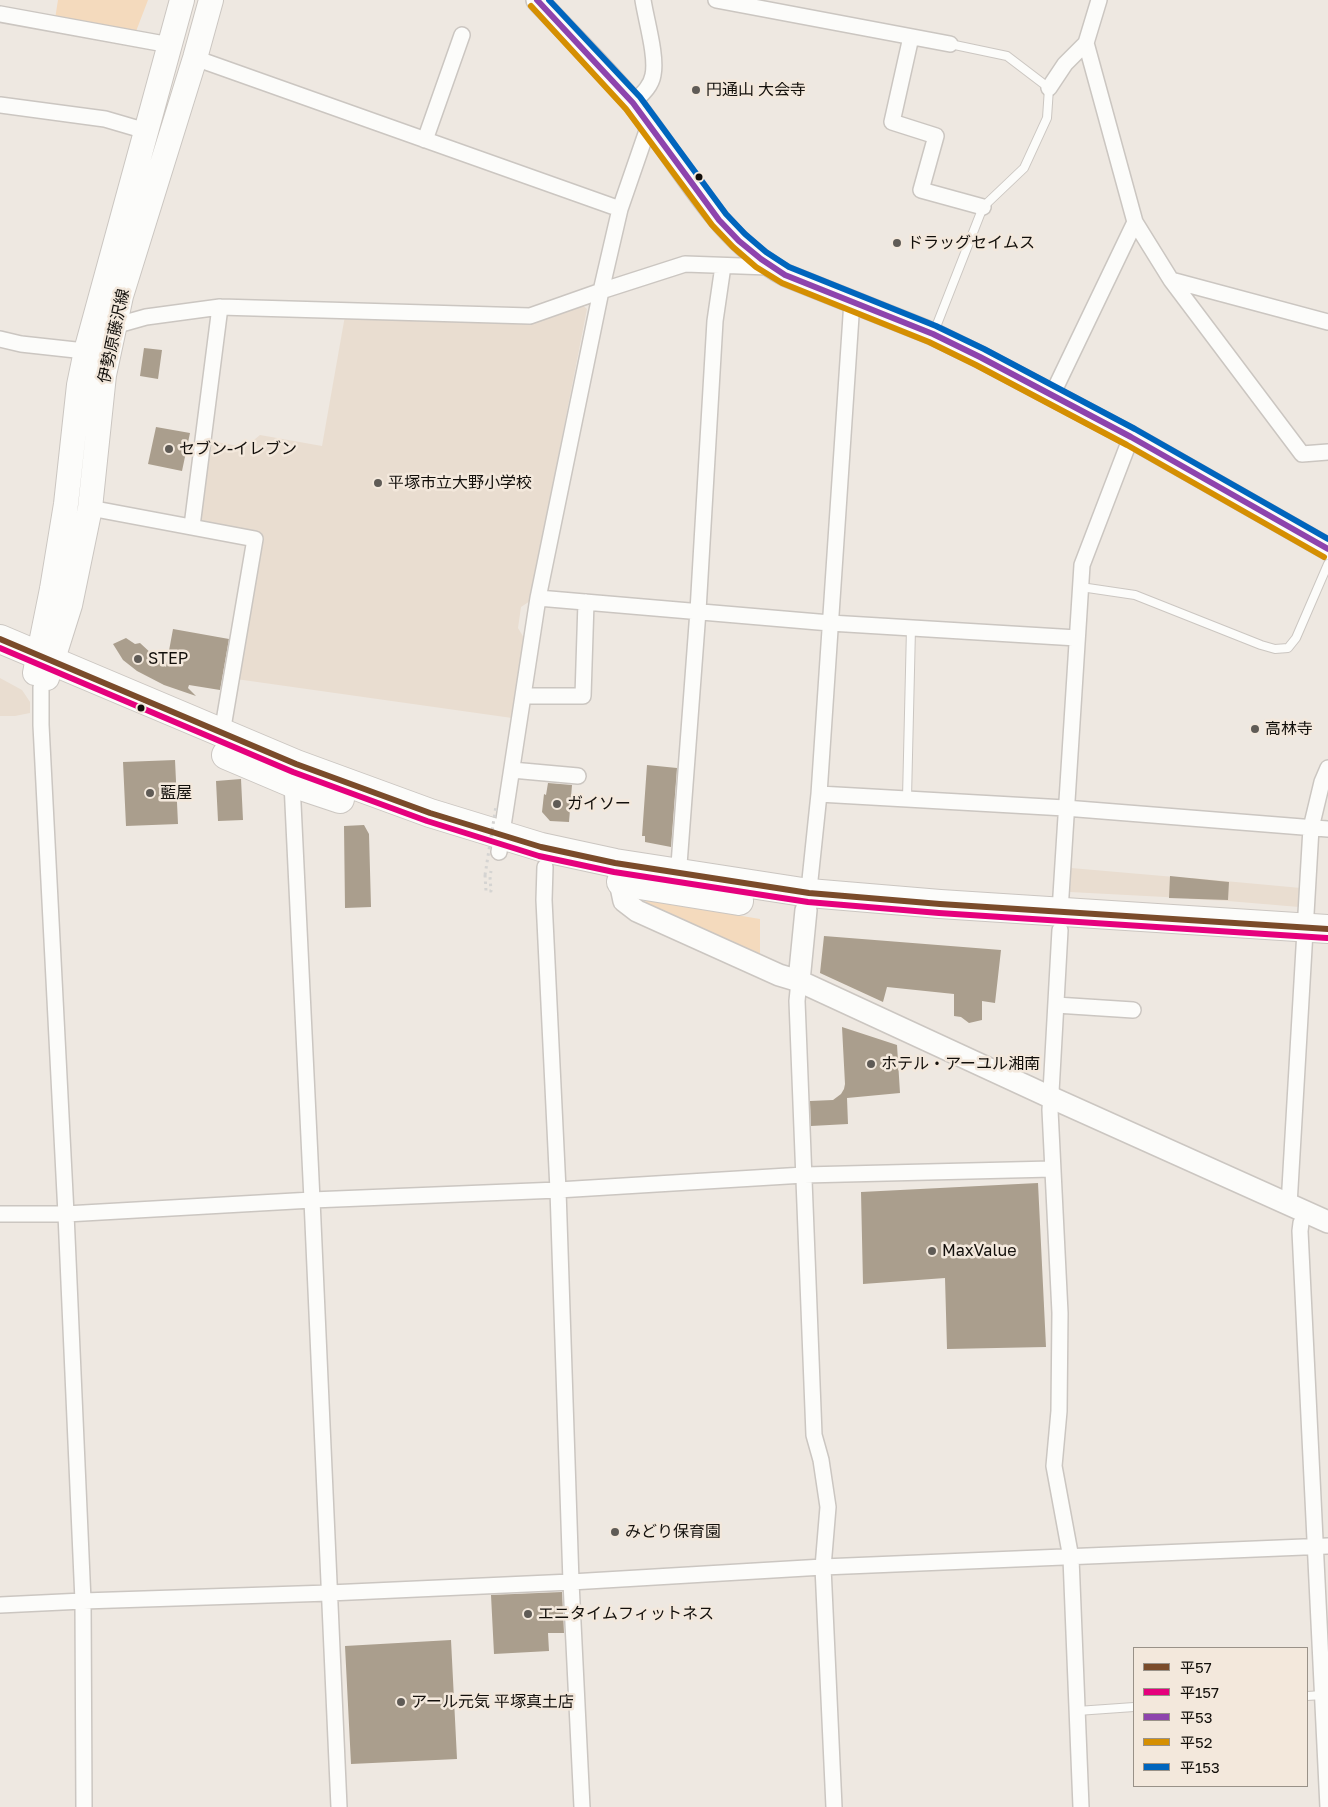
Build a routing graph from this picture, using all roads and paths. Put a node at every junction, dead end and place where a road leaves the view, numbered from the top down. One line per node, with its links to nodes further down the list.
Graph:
1 (182, 0): 12 (main road, 伊勢原藤沢線)
2 (211, 0): 13 (main road, 伊勢原藤沢線)
3 (537, 0): 15 (street)
4 (643, 0): 15 (street)
5 (716, 0): 9 (street)
6 (1099, 0): 10 (street)
7 (0, 14): 12 (street)
8 (462, 36): 19 (street)
9 (911, 37): 11 (street); 20 (street)
10 (1086, 43): 14 (street); 22 (street)
11 (950, 44): 14 (lane)
12 (170, 45): 18 (main road, 伊勢原藤沢線)
13 (195, 58): 19 (street); 30 (main road, 伊勢原藤沢線)
14 (1049, 88): 20 (lane)
15 (633, 103): 17 (street)
16 (0, 105): 18 (street)
17 (649, 125): 21 (street); 24 (street)
18 (146, 131): 33 (main road, 伊勢原藤沢線)
19 (425, 140): 21 (street)
20 (983, 207): 31 (lane)
21 (620, 209): 26 (street)
22 (1135, 222): 25 (street); 34 (street)
23 (723, 266): 24 (street); 26 (street); 44 (street)
24 (769, 267): 27 (street)
25 (1171, 280): 29 (street); 36 (street)
26 (600, 291): 28 (street); 42 (street)
27 (852, 301): 31 (street); 45 (street)
28 (220, 307): 30 (street); 38 (street)
29 (1328, 322)
30 (114, 326): 33 (main road, 伊勢原藤沢線)
31 (933, 334): 34 (street)
32 (0, 339): 33 (street)
33 (97, 352): 37 (main road, 伊勢原藤沢線); 50 (main road, 伊勢原藤沢線)
34 (1052, 395): 35 (street)
35 (1131, 438): 39 (street); 41 (street)
36 (1328, 452)
37 (90, 508): 38 (street); 50 (main road, 伊勢原藤沢線)
38 (192, 526): 52 (street)
39 (1328, 549)
40 (1328, 564): 41 (lane)
41 (1081, 587): 47 (street)
42 (538, 598): 43 (street); 51 (street)
43 (586, 602): 44 (street); 51 (street)
44 (698, 611): 45 (street); 66 (street)
45 (830, 623): 46 (street); 57 (street)
46 (911, 628): 47 (street); 58 (lane)
47 (1078, 638): 60 (street)
48 (0, 639): 50 (highway)
49 (0, 658): 50 (highway)
50 (43, 671): 52 (highway); 80 (street)
51 (523, 696): 54 (street)
52 (221, 743): 56 (highway); 63 (highway)
53 (1328, 768): 61 (street)
54 (512, 770): 55 (street); 63 (street)
55 (578, 776)
56 (292, 783): 63 (highway); 77 (street)
57 (819, 794): 58 (street); 67 (street)
58 (907, 798): 60 (street)
59 (496, 806): 63 (path, bridge)
60 (1065, 808): 61 (street); 68 (street)
61 (1311, 828): 62 (street); 69 (street)
62 (1328, 829)
63 (498, 853): 64 (highway); 66 (highway)
64 (545, 867): 65 (highway); 76 (street)
65 (620, 882): 66 (highway); 70 (street)
66 (677, 882): 67 (highway)
67 (808, 902): 68 (highway); 70 (street)
68 (1060, 921): 69 (highway); 71 (street)
69 (1316, 937): 78 (street)
70 (799, 981): 73 (street); 75 (street)
71 (1056, 1005): 72 (street); 73 (street)
72 (1133, 1010)
73 (1050, 1097): 74 (street); 78 (street)
74 (1052, 1169): 75 (street); 83 (street)
75 (804, 1175): 76 (street); 84 (street)
76 (558, 1190): 77 (street); 85 (street)
77 (312, 1200): 80 (street); 86 (street)
78 (1298, 1208): 81 (street); 82 (street)
79 (0, 1214): 80 (street)
80 (66, 1214): 87 (street)
81 (1328, 1222)
82 (1322, 1546): 83 (street); 90 (street)
83 (1071, 1558): 84 (street); 92 (street)
84 (823, 1567): 85 (street); 96 (street)
85 (572, 1582): 86 (street); 95 (street)
86 (330, 1593): 87 (street); 94 (street)
87 (83, 1601): 88 (street); 93 (street)
88 (0, 1605)
89 (1308, 1696): 90 (lane)
90 (1323, 1696): 98 (street)
91 (1133, 1707): 92 (lane)
92 (1077, 1711): 97 (street)
93 (84, 1807)
94 (338, 1807)
95 (582, 1807)
96 (834, 1807)
97 (1081, 1807)
98 (1328, 1807)

